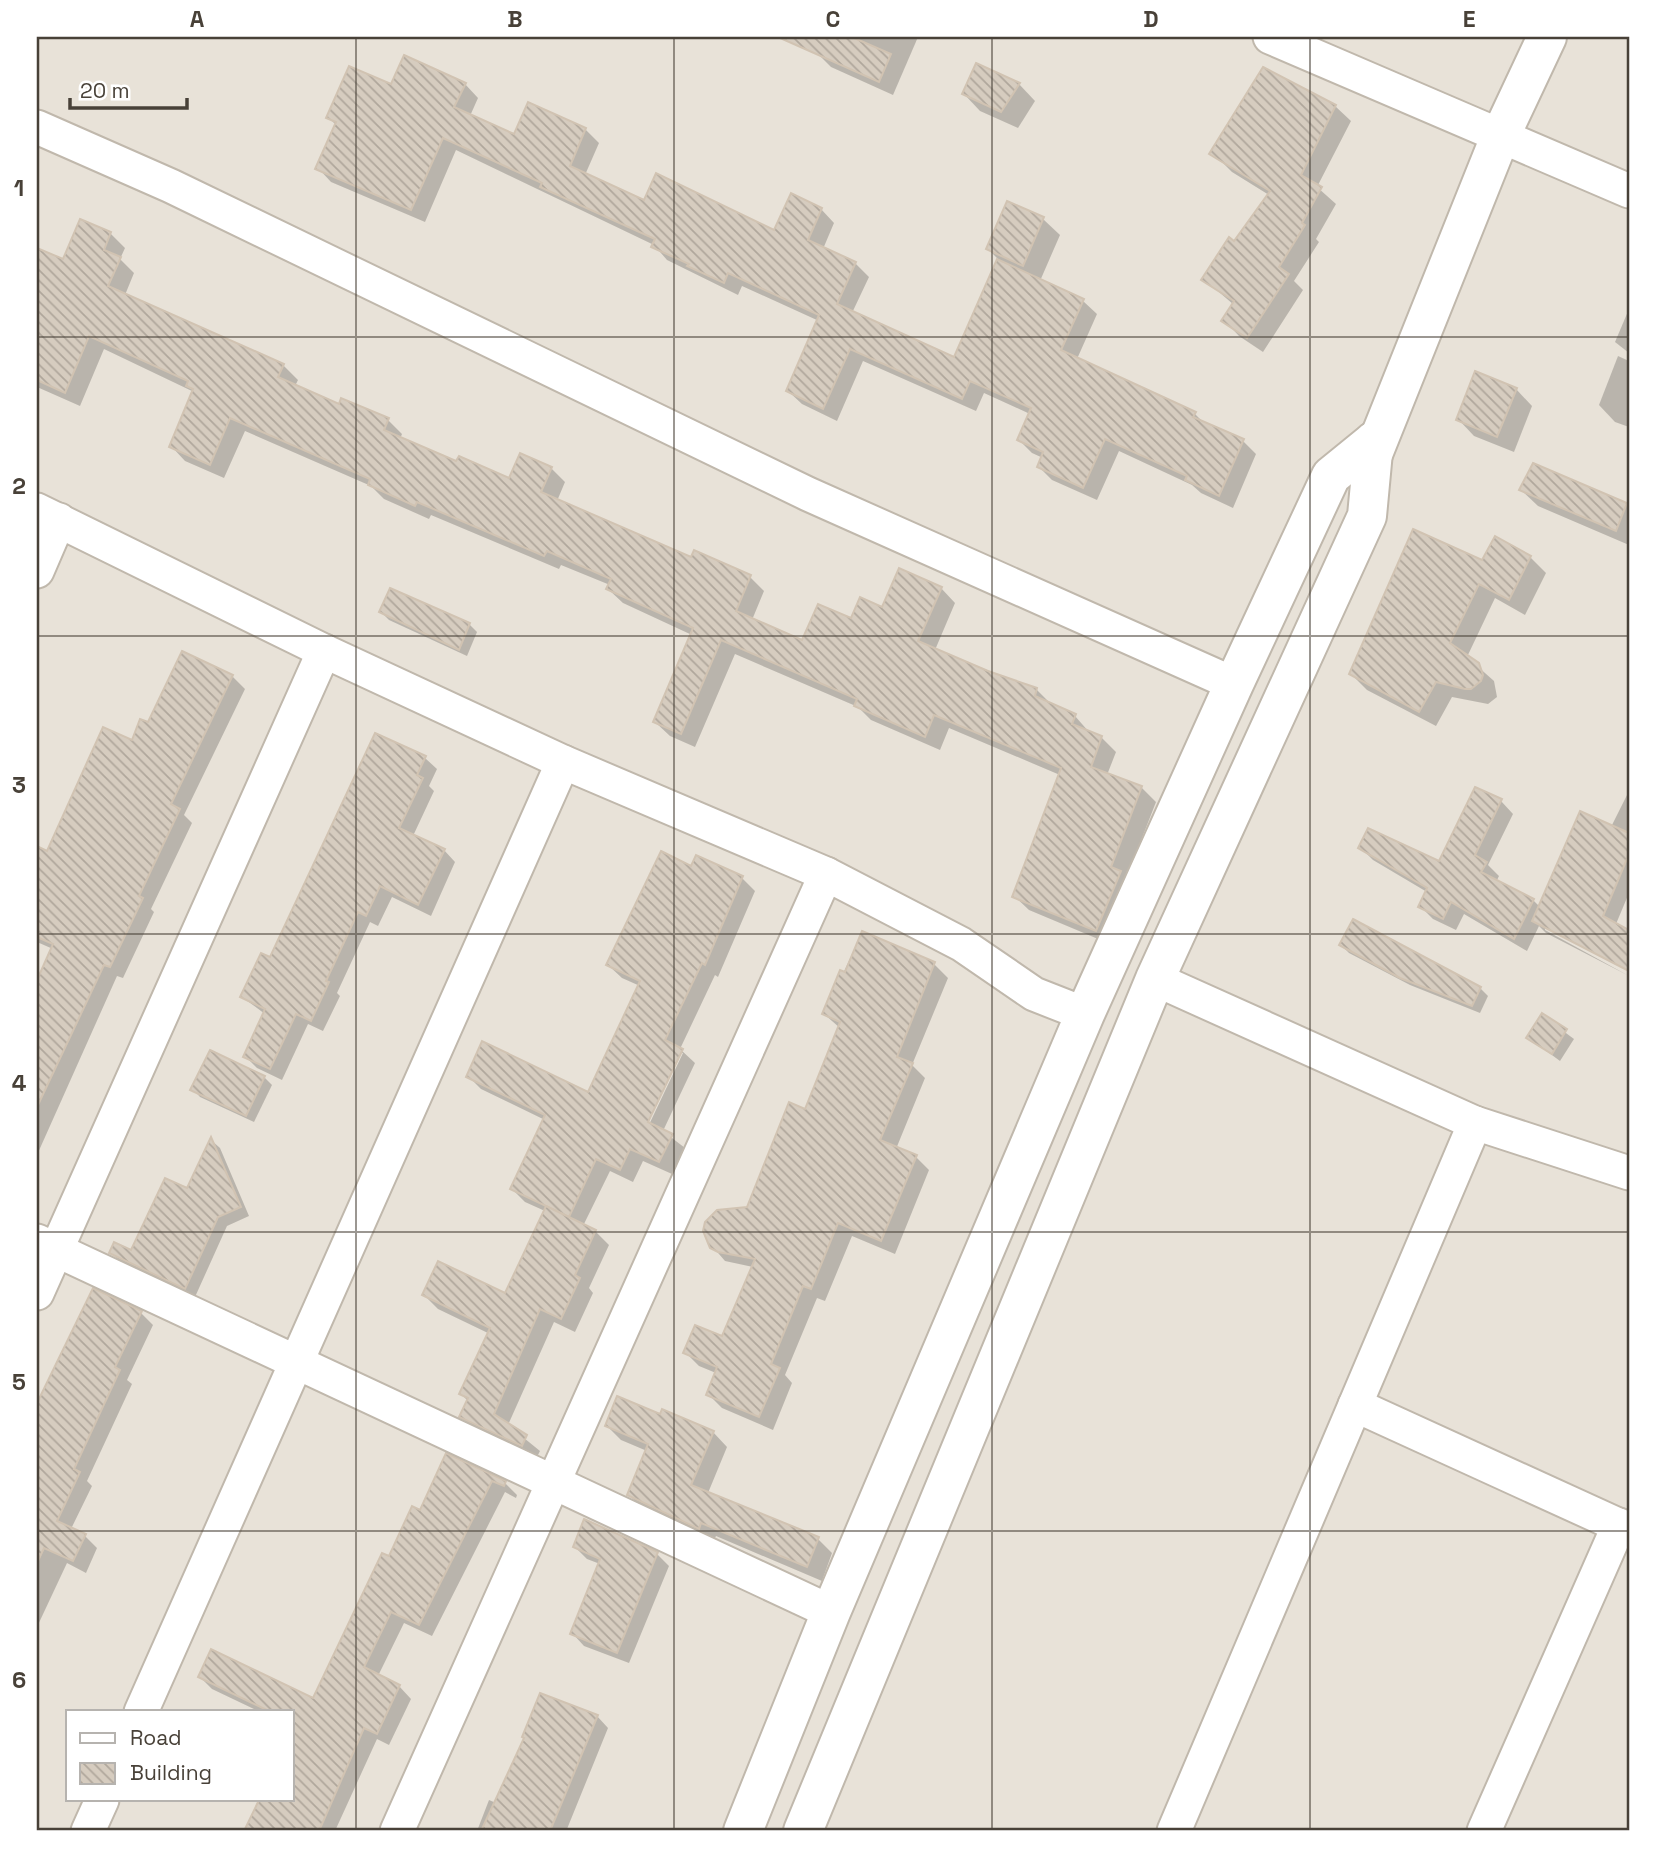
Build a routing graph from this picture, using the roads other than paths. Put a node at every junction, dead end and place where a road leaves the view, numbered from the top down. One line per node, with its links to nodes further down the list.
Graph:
1 (1270, 37): 4 (street)
2 (1547, 37): 4 (street)
3 (37, 127): 10 (street)
4 (1500, 137): 5 (street); 6 (street)
5 (1629, 191)
6 (1373, 454): 10 (street); 13 (street)
7 (48, 515): 8 (street); 9 (street)
8 (37, 571)
9 (324, 651): 11 (street); 17 (street)
10 (1234, 684): 14 (street)
11 (563, 762): 12 (street); 19 (street)
12 (826, 874): 14 (street); 21 (street)
13 (1156, 979): 15 (street); 29 (street)
14 (1085, 1014): 23 (street)
15 (1475, 1123): 16 (street); 20 (street)
16 (1629, 1173)
17 (46, 1246): 18 (street); 19 (street)
18 (37, 1293)
19 (297, 1363): 21 (street); 24 (street)
20 (1355, 1405): 22 (street); 30 (street)
21 (554, 1483): 23 (street); 27 (street)
22 (1624, 1527): 31 (street)
23 (831, 1612): 28 (street)
24 (142, 1710)
25 (102, 1801): 26 (street)
26 (88, 1831)
27 (397, 1831)
28 (743, 1831)
29 (803, 1831)
30 (1174, 1831)
31 (1484, 1831)

